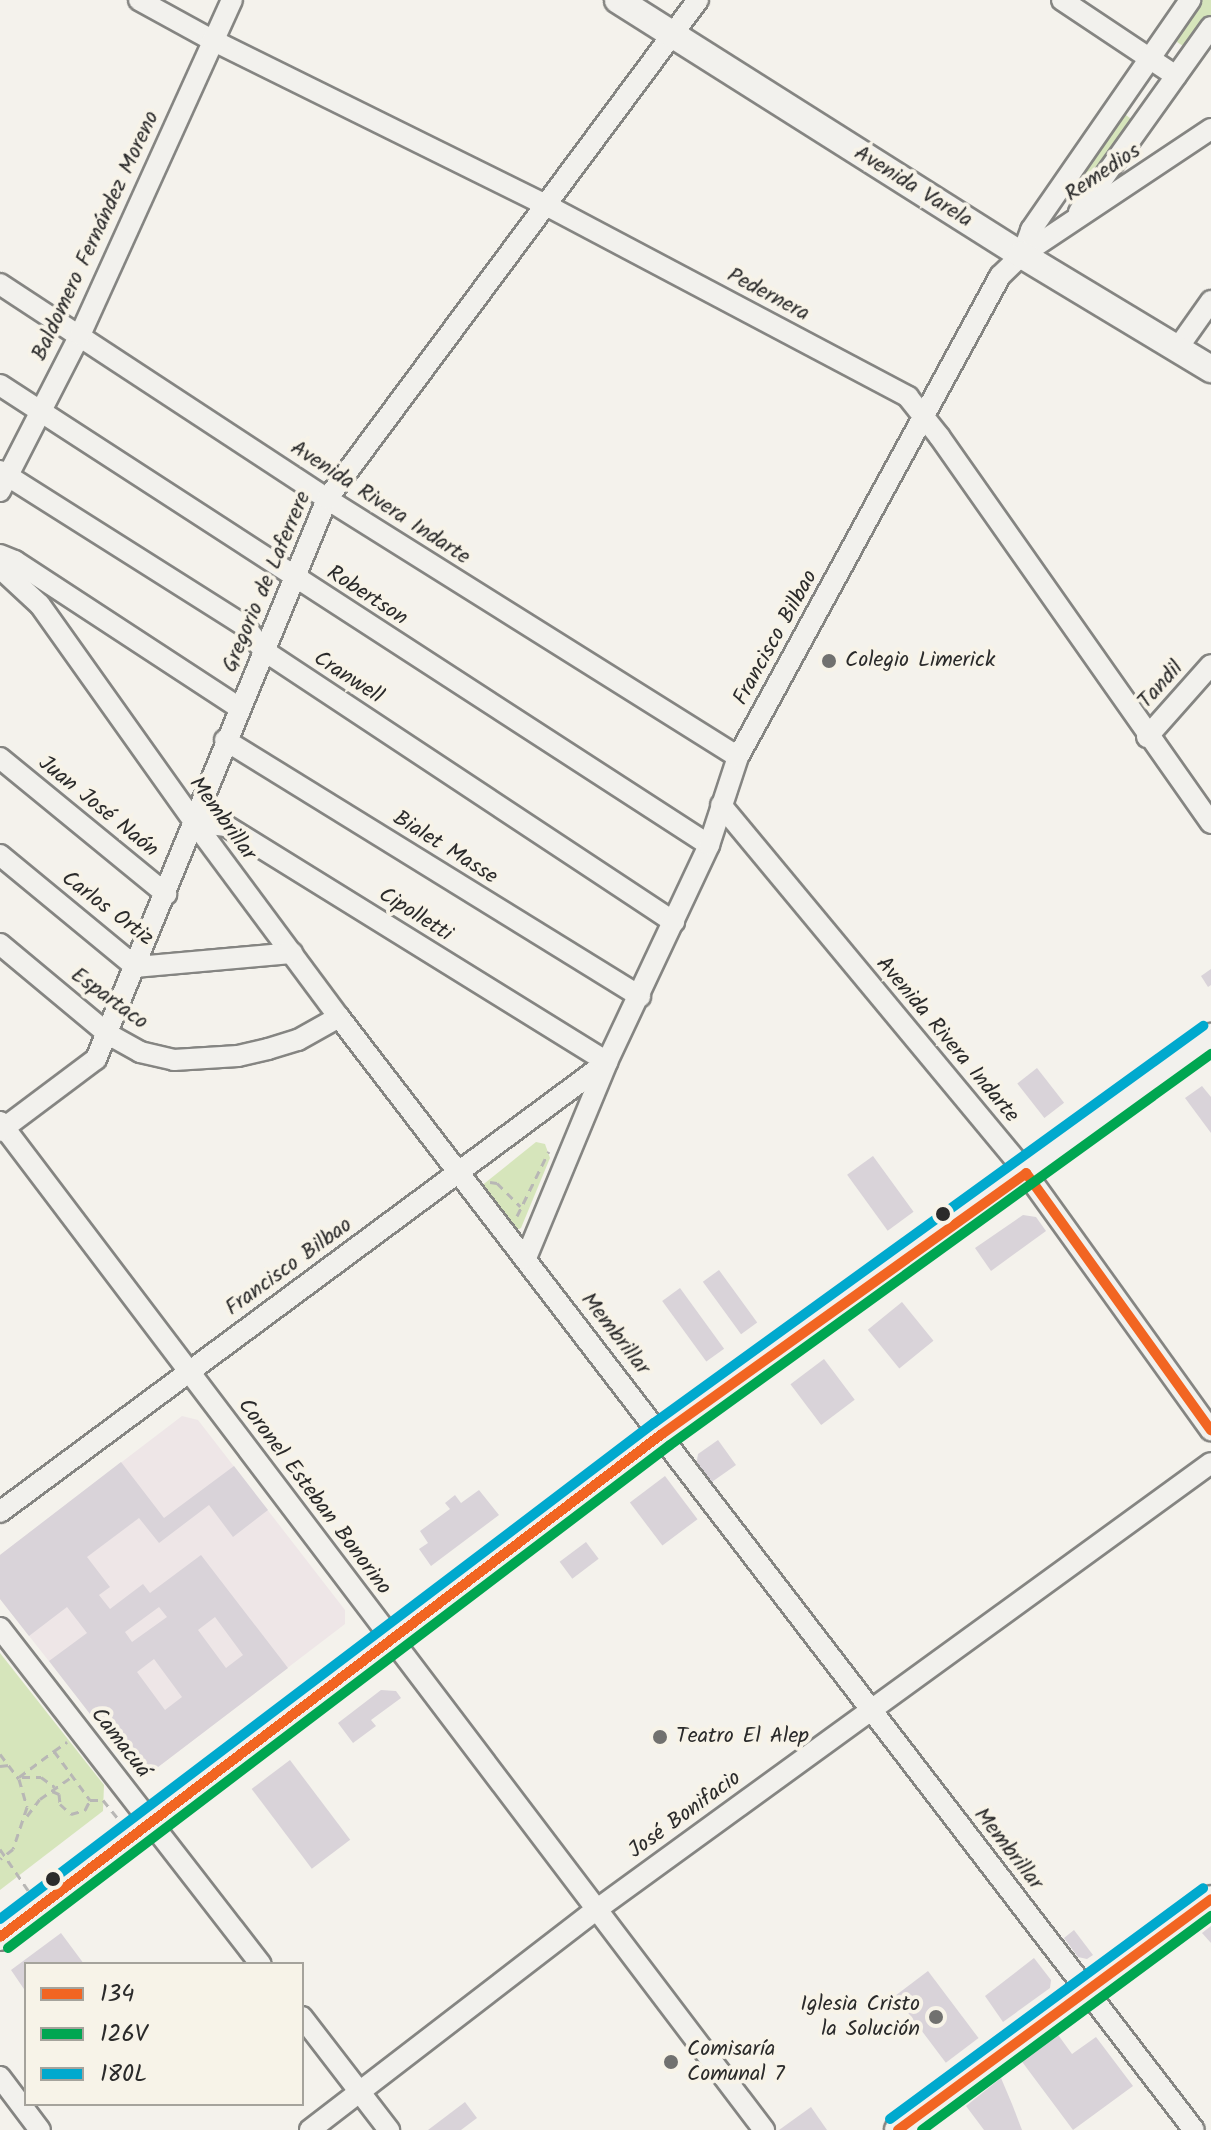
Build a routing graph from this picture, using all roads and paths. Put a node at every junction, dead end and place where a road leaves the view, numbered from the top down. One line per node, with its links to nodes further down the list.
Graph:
1 (139, 0): 9 (street, Pedernera)
2 (232, 0): 9 (street, Baldomero Fernández Moreno)
3 (618, 0): 8 (main road, Avenida Varela)
4 (698, 0): 8 (street, Gregorio de Laferrere)
5 (1062, 0): 10 (street)
6 (1190, 0): 10 (street)
7 (1211, 27): 11 (street)
8 (673, 35): 13 (street, Gregorio de Laferrere); 15 (main road, Avenida Varela)
9 (212, 40): 13 (street, Pedernera); 18 (street, Baldomero Fernández Moreno)
10 (1149, 56): 11 (street); 15 (street)
11 (1176, 76): 14 (street)
12 (1211, 129): 14 (street, Remedios)
13 (546, 205): 23 (street, Pedernera); 25 (street, Gregorio de Laferrere)
14 (1070, 225): 15 (street, Remedios)
15 (1022, 255): 19 (main road, Avenida Varela); 23 (street, Francisco Bilbao)
16 (0, 284): 18 (street, Avenida Rivera Indarte)
17 (1211, 301): 19 (street)
18 (80, 335): 22 (street, Baldomero Fernández Moreno); 25 (street, Avenida Rivera Indarte)
19 (1177, 349): 20 (main road, Avenida Varela)
20 (1211, 369)
21 (0, 385): 22 (street, Robertson)
22 (41, 411): 24 (street, Baldomero Fernández Moreno); 28 (street, Robertson)
23 (924, 416): 32 (street, Pedernera); 34 (street, Francisco Bilbao)
24 (2, 479): 29 (street, Cranwell)
25 (327, 499): 28 (street, Gregorio de Laferrere); 34 (street, Avenida Rivera Indarte)
26 (0, 555): 31 (street)
27 (0, 568): 37 (street, Membrillar)
28 (293, 577): 29 (street, Gregorio de Laferrere); 39 (street, Robertson)
29 (263, 650): 31 (street, Gregorio de Laferrere); 42 (street, Cranwell)
30 (1211, 665): 32 (street, Tandil)
31 (240, 708): 33 (street, Gregorio de Laferrere)
32 (1147, 737): 38 (street, Pedernera)
33 (225, 740): 37 (street, Gregorio de Laferrere); 46 (street, Bialet Masse)
34 (738, 757): 36 (street, Francisco Bilbao)
35 (0, 758): 41 (street, Juan José Naón)
36 (721, 805): 39 (street, Francisco Bilbao); 53 (street, Avenida Rivera Indarte)
37 (194, 822): 41 (street, Gregorio de Laferrere); 44 (street, Membrillar); 50 (street, Cipolletti)
38 (1211, 823)
39 (709, 845): 42 (street, Francisco Bilbao)
40 (0, 855): 45 (street, Carlos Ortiz)
41 (166, 894): 45 (street, Gregorio de Laferrere)
42 (674, 922): 46 (street, Francisco Bilbao)
43 (0, 944): 48 (street, Espartaco)
44 (292, 953): 45 (street, Carlos Ortiz); 47 (street, Membrillar)
45 (136, 967): 48 (street, Gregorio de Laferrere)
46 (640, 996): 50 (street, Francisco Bilbao)
47 (339, 1017): 48 (street, Espartaco); 52 (street, Membrillar)
48 (108, 1034): 51 (street, Gregorio de Laferrere)
49 (1211, 1037): 53 (main road)
50 (607, 1062): 52 (street, Francisco Bilbao); 54 (street, Francisco Bilbao)
51 (1, 1127): 55 (street, Coronel Esteban Bonorino)
52 (458, 1173): 54 (street, Membrillar); 55 (street, Francisco Bilbao)
53 (1026, 1173): 56 (street, Avenida Rivera Indarte); 57 (main road)
54 (526, 1258): 57 (street, Membrillar)
55 (188, 1371): 59 (street, Francisco Bilbao); 61 (street, Coronel Esteban Bonorino)
56 (1211, 1430)
57 (662, 1434): 61 (main road); 62 (street, Membrillar)
58 (1211, 1463): 62 (street, José Bonifacio)
59 (0, 1512)
60 (0, 1628): 71 (street, Camacuá)
61 (392, 1639): 71 (main road); 77 (street, Coronel Esteban Bonorino)
62 (869, 1710): 77 (street, José Bonifacio); 80 (street, Membrillar)
63 (0, 1754): 64 (path)
64 (9, 1765): 65 (path); 67 (path)
65 (0, 1766)
66 (73, 1776): 67 (path); 68 (path); 69 (path)
67 (18, 1778): 68 (path); 70 (path)
68 (54, 1790): 69 (path); 70 (path)
69 (90, 1800): 71 (path)
70 (27, 1816): 73 (path)
71 (141, 1829): 78 (main road); 79 (street, Camacuá)
72 (0, 1849): 73 (path)
73 (5, 1856): 74 (path); 75 (path)
74 (0, 1859)
75 (18, 1876)
76 (1211, 1899): 80 (main road)
77 (596, 1910): 83 (street, José Bonifacio); 87 (street, Coronel Esteban Bonorino)
78 (0, 1937)
79 (259, 1962)
80 (1087, 1989): 88 (main road); 89 (street, Membrillar)
81 (304, 2020): 83 (street)
82 (0, 2077): 84 (street)
83 (360, 2092): 85 (street, José Bonifacio); 86 (street)
84 (40, 2130)
85 (310, 2130)
86 (389, 2130)
87 (764, 2130)
88 (898, 2130)
89 (1194, 2130)

